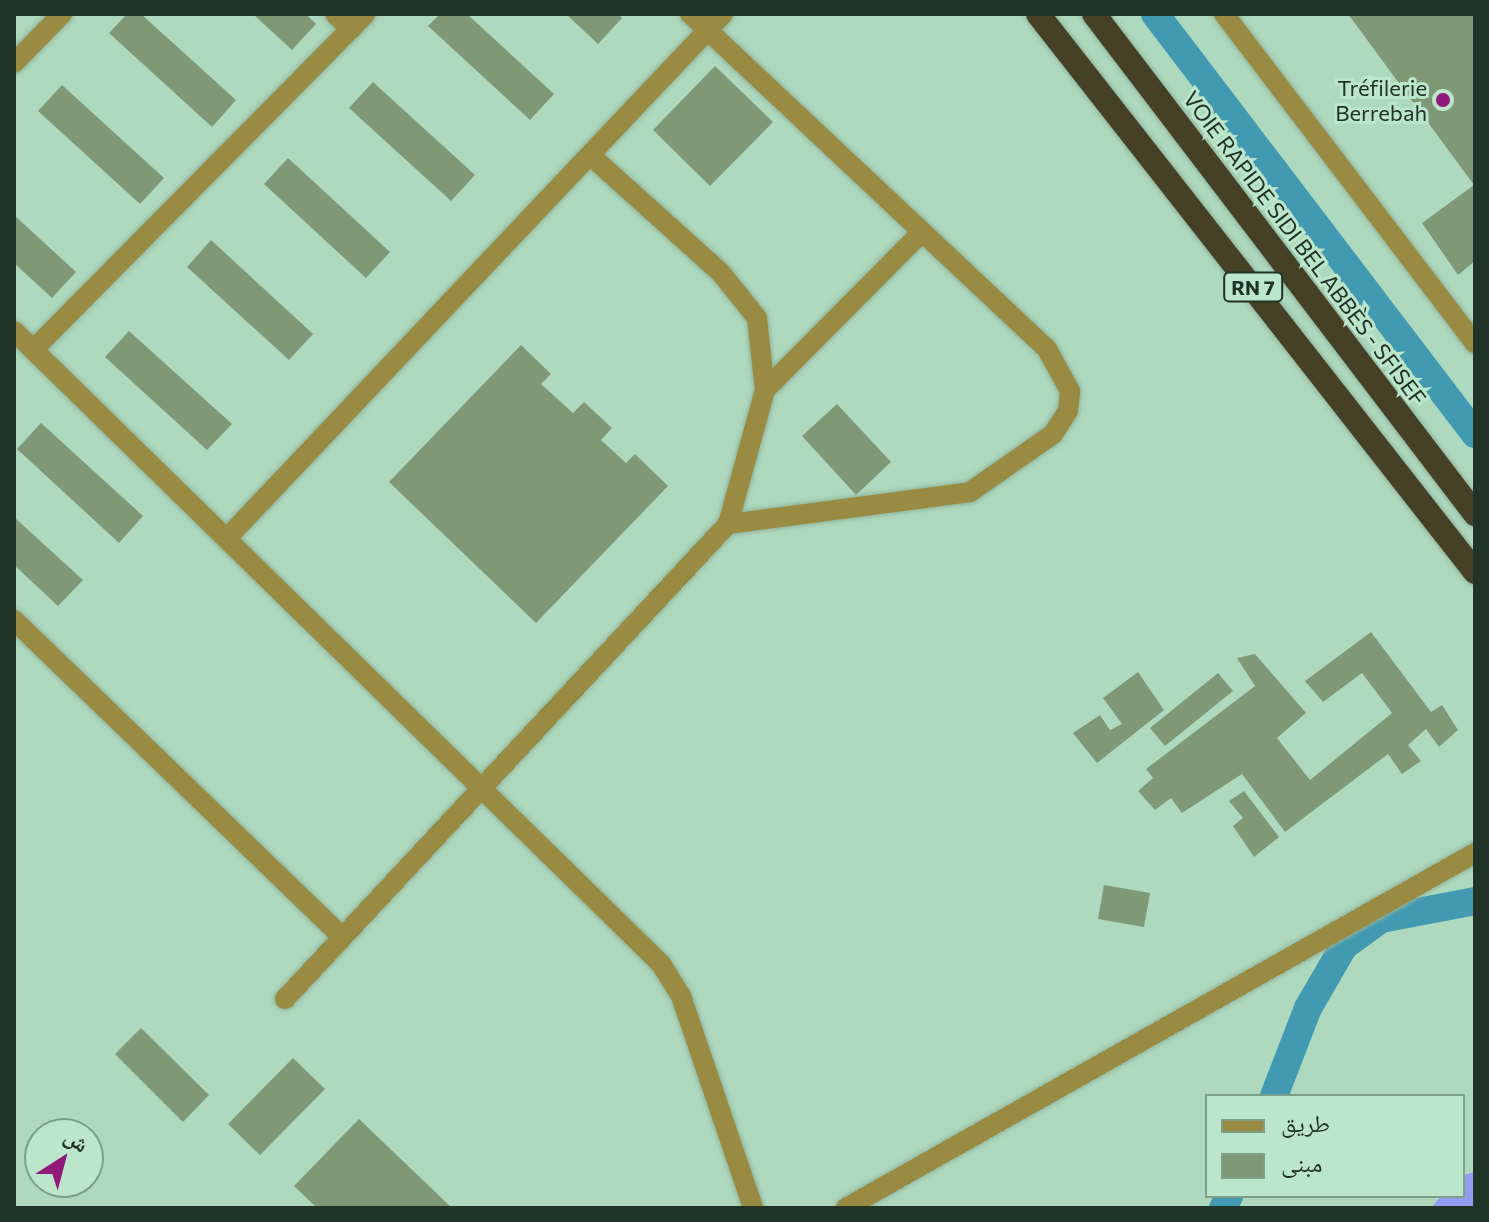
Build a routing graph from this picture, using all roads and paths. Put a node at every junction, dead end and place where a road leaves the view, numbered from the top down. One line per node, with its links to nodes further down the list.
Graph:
1 (62, 14): 11 (lane)
2 (335, 14): 9 (lane)
3 (365, 14): 9 (lane)
4 (690, 14): 10 (lane)
5 (723, 14): 10 (lane)
6 (1038, 14): 21 (highway, RN 7)
7 (1094, 14): 18 (highway, VOIE RAPIDE SIDI BEL ABBÈS - SFISEF / RN 7)
8 (1224, 14): 15 (lane)
9 (351, 29): 16 (lane)
10 (707, 31): 12 (lane); 13 (lane)
11 (14, 63)
12 (590, 155): 17 (lane); 20 (lane)
13 (922, 232): 17 (lane); 19 (lane)
14 (14, 331): 16 (lane)
15 (1475, 343)
16 (33, 350): 20 (lane)
17 (765, 390): 19 (lane)
18 (1475, 514)
19 (728, 524): 23 (lane)
20 (227, 538): 23 (lane)
21 (1475, 572)
22 (14, 620): 25 (lane)
23 (481, 787): 25 (lane); 27 (lane)
24 (1475, 853): 28 (lane)
25 (342, 937): 26 (lane)
26 (285, 999)
27 (753, 1208)
28 (846, 1208)

